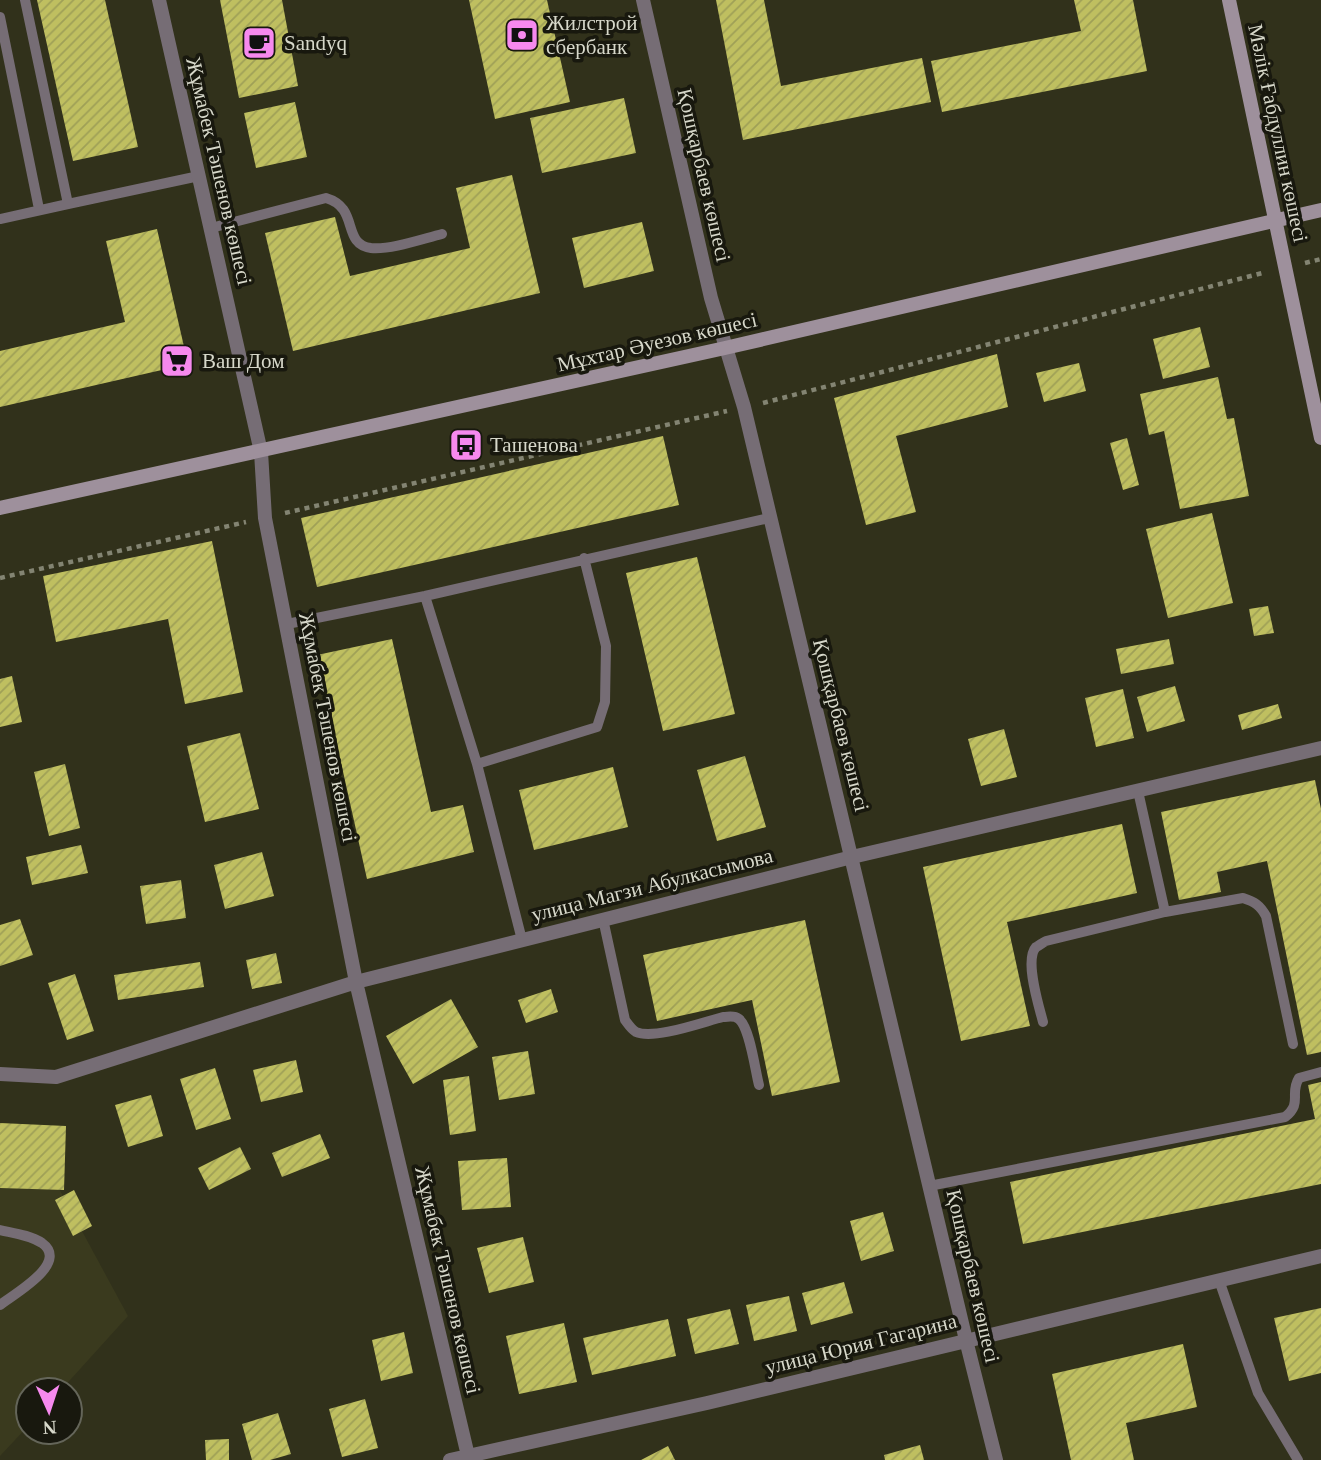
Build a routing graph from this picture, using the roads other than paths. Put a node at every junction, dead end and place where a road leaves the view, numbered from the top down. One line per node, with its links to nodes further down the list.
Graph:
1 (25, 0): 7 (lane)
2 (159, 0): 6 (street, Жұмабек Тәшенов көшесі)
3 (643, 0): 14 (street, Қошқарбаев көшесі)
4 (1229, 0): 11 (street, Мәлік Ғабдуллин көшесі)
5 (0, 18): 8 (lane)
6 (199, 176): 7 (lane); 12 (street, Жұмабек Тәшенов көшесі)
7 (68, 204): 8 (lane)
8 (38, 209): 10 (lane)
9 (1321, 209): 11 (street, Мұхтар Әуезов көшесі)
10 (0, 219)
11 (1274, 222): 14 (street, Мұхтар Әуезов көшесі); 15 (street, Мәлік Ғабдуллин көшесі)
12 (211, 228): 13 (lane); 16 (street, Жұмабек Тәшенов көшесі)
13 (442, 234)
14 (726, 348): 16 (street, Мұхтар Әуезов көшесі); 18 (street, Қошқарбаев көшесі)
15 (1321, 438)
16 (261, 452): 17 (street, Мұхтар Әуезов көшесі); 21 (street, Жұмабек Тәшенов көшесі)
17 (0, 508)
18 (769, 517): 19 (lane); 25 (street, Қошқарбаев көшесі)
19 (584, 558): 20 (lane); 23 (lane)
20 (425, 596): 21 (lane); 23 (lane)
21 (287, 624): 29 (street, Жұмабек Тәшенов көшесі)
22 (1321, 748): 24 (street, улица Магзи Абулкасымова)
23 (477, 764): 28 (lane)
24 (1138, 791): 25 (street, улица Магзи Абулкасымова); 26 (lane)
25 (852, 857): 27 (street, улица Магзи Абулкасымова); 35 (street, Қошқарбаев көшесі)
26 (1165, 912): 30 (lane); 31 (lane)
27 (603, 919): 28 (street, улица Магзи Абулкасымова); 34 (lane)
28 (523, 940): 29 (street, улица Магзи Абулкасымова)
29 (356, 982): 33 (street, улица Магзи Абулкасымова); 41 (street, Жұмабек Тәшенов көшесі)
30 (1043, 1022)
31 (1293, 1044)
32 (1321, 1072): 35 (lane)
33 (0, 1074)
34 (759, 1085)
35 (929, 1186): 40 (street, Қошқарбаев көшесі)
36 (0, 1230): 39 (lane)
37 (1321, 1256): 38 (street, улица Юрия Гагарина)
38 (1219, 1280): 40 (street, улица Юрия Гагарина); 44 (lane)
39 (0, 1305)
40 (965, 1340): 41 (street, улица Юрия Гагарина); 43 (street, Қошқарбаев көшесі)
41 (469, 1457): 42 (street, улица Юрия Гагарина)
42 (450, 1460)
43 (996, 1460)
44 (1298, 1460)

